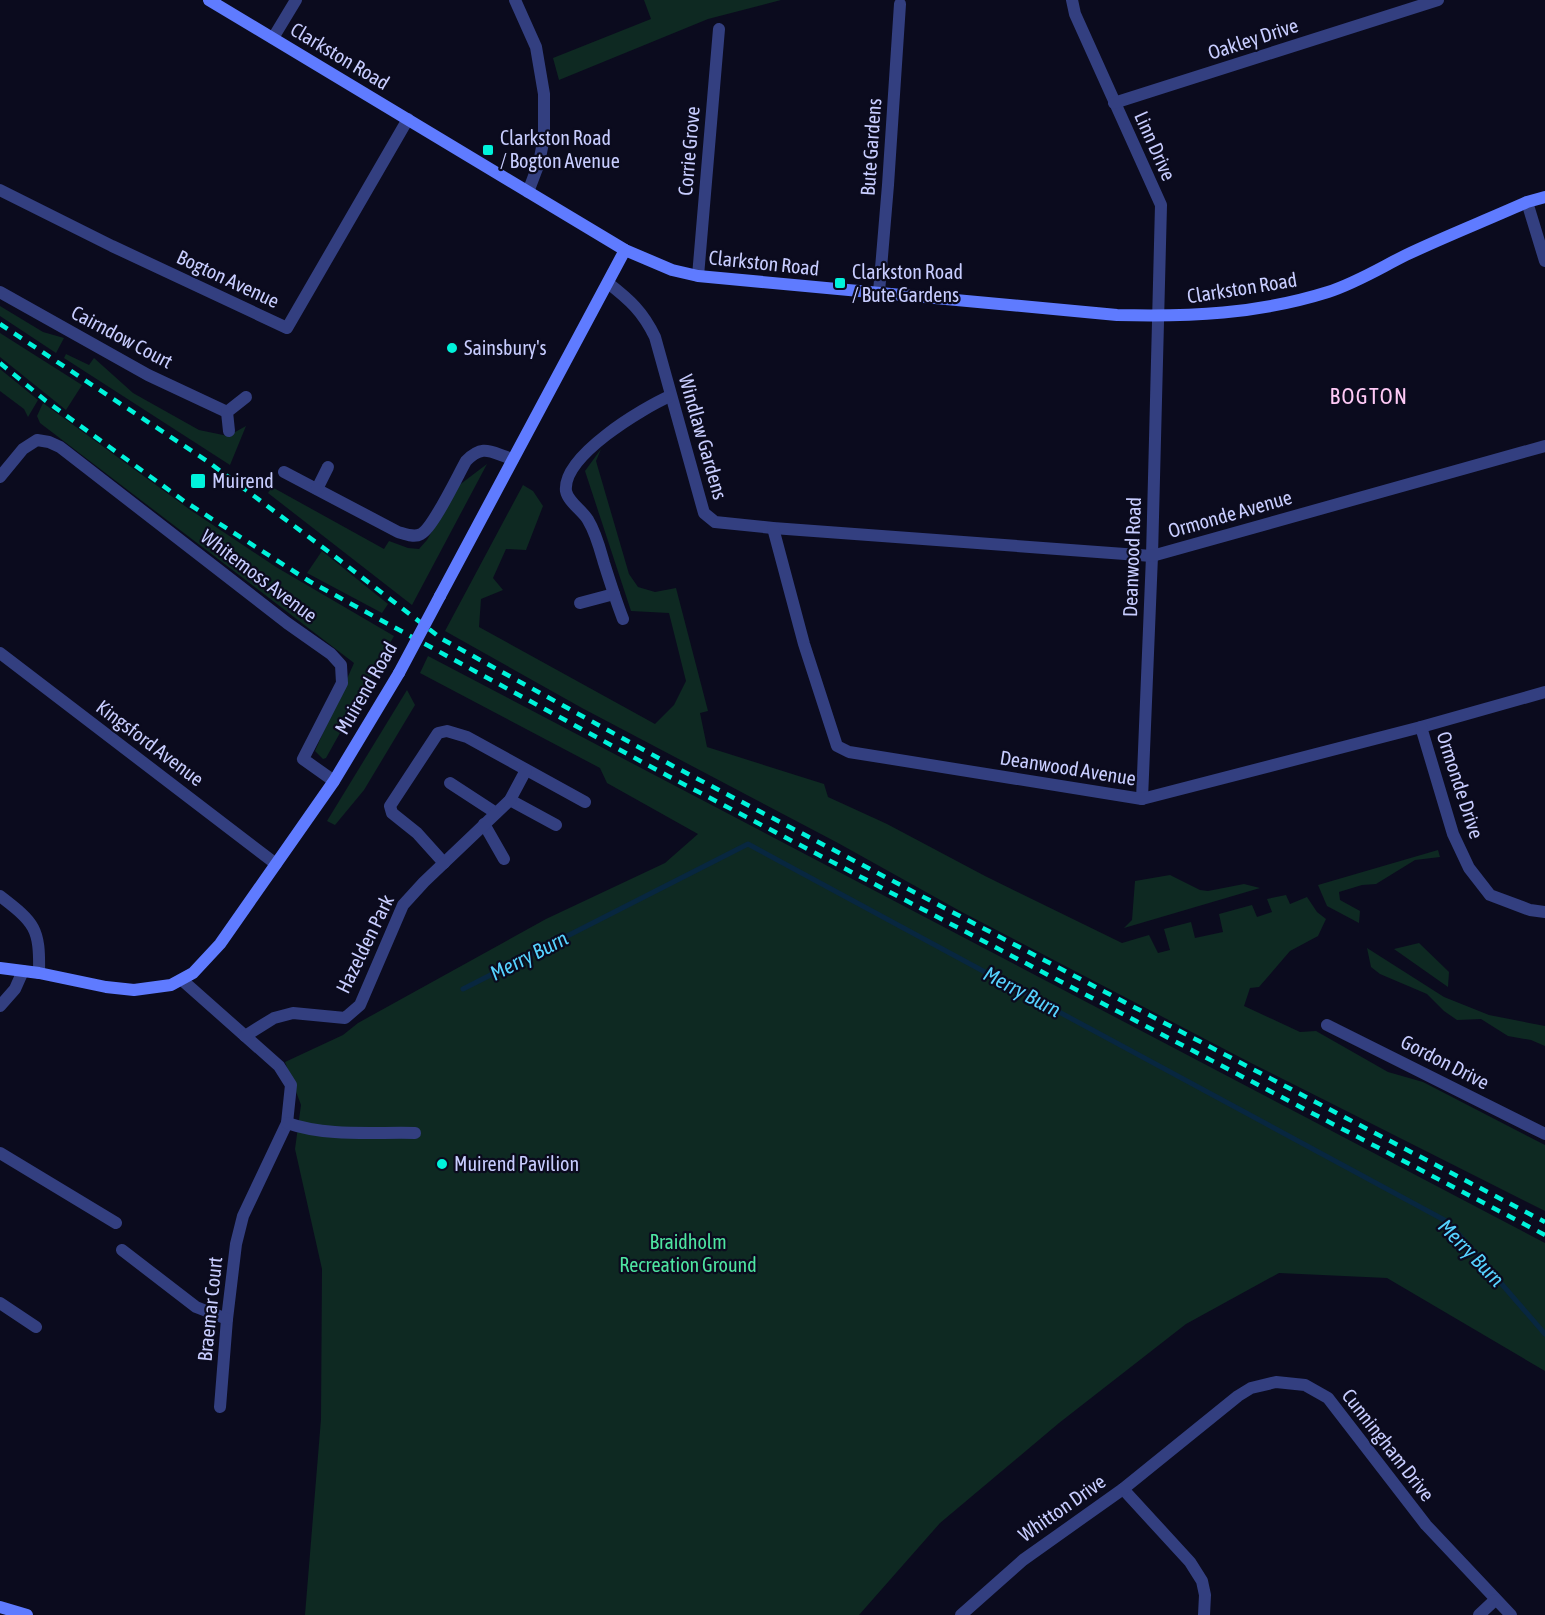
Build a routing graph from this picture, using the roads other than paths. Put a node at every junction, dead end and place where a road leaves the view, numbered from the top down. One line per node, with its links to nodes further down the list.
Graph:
1 (208, 0): 8 (main road, Clarkston Road)
2 (296, 0): 8 (street)
3 (515, 0): 12 (street)
4 (1072, 0): 9 (street, Linn Drive)
5 (1430, 1): 9 (street, Oakley Drive)
6 (900, 4): 20 (street, Bute Gardens)
7 (719, 29): 17 (street, Corrie Grove)
8 (273, 38): 10 (main road, Clarkston Road)
9 (1114, 103): 21 (street, Linn Drive)
10 (408, 119): 11 (street, Bogton Avenue); 12 (main road, Clarkston Road)
11 (0, 190)
12 (528, 192): 15 (main road, Clarkston Road)
13 (1545, 197): 14 (main road, Clarkston Road)
14 (1527, 202): 16 (street); 21 (main road, Clarkston Road)
15 (625, 250): 17 (main road, Clarkston Road); 18 (main road, Muirend Road)
16 (1545, 261)
17 (698, 276): 20 (main road, Clarkston Road)
18 (608, 283): 22 (street, Windlaw Gardens); 27 (main road, Muirend Road)
19 (0, 292): 24 (street, Cairndow Court)
20 (879, 292): 21 (main road, Clarkston Road)
21 (1158, 316): 34 (street, Deanwood Road)
22 (670, 396): 32 (street, Windlaw Gardens); 35 (street)
23 (246, 397): 24 (street)
24 (227, 412): 25 (street)
25 (229, 432)
26 (1545, 446): 34 (street, Ormonde Avenue)
27 (513, 459): 31 (street); 42 (main road, Muirend Road, bridge)
28 (328, 467): 31 (street)
29 (284, 472): 31 (street)
30 (0, 477): 42 (street, Whitemoss Avenue)
31 (317, 489)
32 (773, 528): 33 (street, Windlaw Gardens); 44 (street, Deanwood Avenue)
33 (918, 539): 34 (street, Ormonde Avenue)
34 (1152, 556): 44 (street, Deanwood Road)
35 (614, 594): 36 (street); 37 (street)
36 (580, 603)
37 (623, 620)
38 (0, 653): 52 (street, Kingsford Avenue)
39 (1545, 692): 40 (street, Deanwood Avenue)
40 (1421, 727): 44 (street, Deanwood Avenue); 54 (street, Ormonde Drive)
41 (526, 770): 45 (street, Hazelden Park); 46 (street); 51 (street)
42 (334, 781): 52 (main road, Muirend Road)
43 (450, 783): 47 (street)
44 (1142, 799)
45 (510, 800): 47 (street, Hazelden Park); 49 (street)
46 (585, 802)
47 (496, 813): 48 (street, Hazelden Park)
48 (484, 824): 50 (street); 51 (street, Hazelden Park)
49 (556, 825)
50 (504, 859)
51 (444, 863): 61 (street, Hazelden Park)
52 (276, 864): 58 (main road, Muirend Road)
53 (0, 896): 57 (street)
54 (1545, 912)
55 (0, 968): 56 (main road, Muirend Road)
56 (23, 971): 57 (main road, Muirend Road); 59 (street)
57 (39, 973): 58 (main road, Muirend Road)
58 (182, 980): 61 (street, Braemar Court)
59 (0, 1006)
60 (1327, 1025): 64 (street, Gordon Drive)
61 (245, 1036): 62 (street, Braemar Court)
62 (287, 1123): 63 (street); 69 (street, Braemar Court)
63 (415, 1133)
64 (1545, 1134)
65 (0, 1153): 66 (street)
66 (116, 1223)
67 (122, 1250): 69 (street)
68 (0, 1303): 70 (street)
69 (227, 1319): 71 (street, Braemar Court)
70 (36, 1327)
71 (220, 1407)
72 (1123, 1489): 73 (street, Cunningham Drive); 76 (street, Whitton Drive); 77 (street, Whitton Drive)
73 (1495, 1599): 78 (street); 79 (street, Cunningham Drive)
74 (0, 1607): 75 (main road)
75 (27, 1615)
76 (961, 1615)
77 (1204, 1615)
78 (1479, 1615)
79 (1511, 1615)

